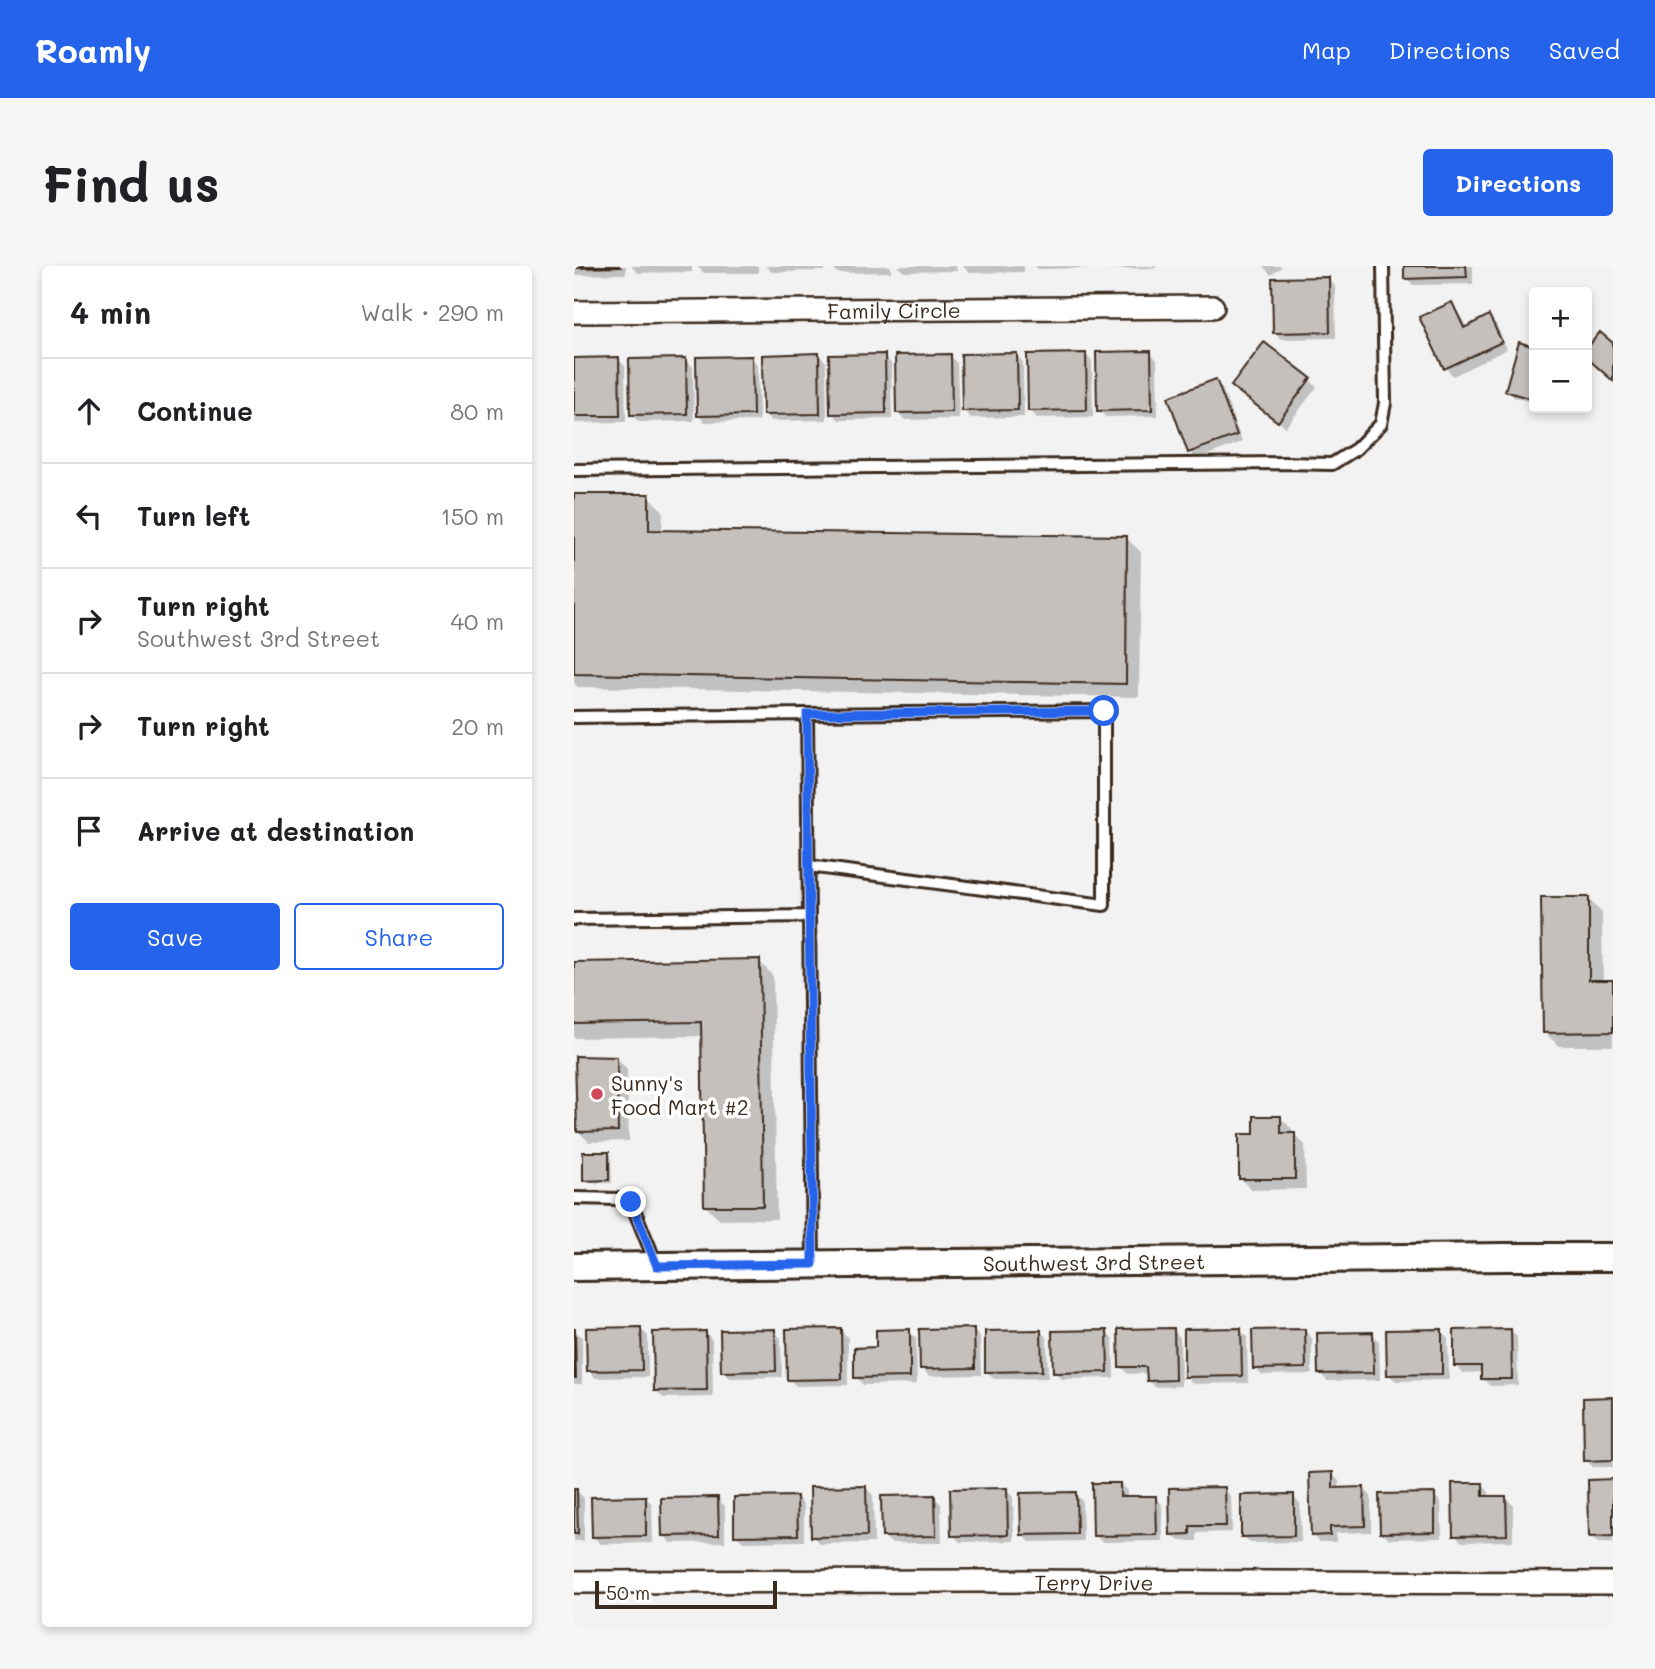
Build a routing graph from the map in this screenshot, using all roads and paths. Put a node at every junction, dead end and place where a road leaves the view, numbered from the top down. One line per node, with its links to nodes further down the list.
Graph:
1 (1383, 266): 4 (lane)
2 (1213, 307): 3 (street, Family Circle)
3 (574, 313)
4 (574, 470)
5 (807, 714): 6 (lane); 7 (lane); 7 (lane)
6 (574, 717)
7 (809, 866): 8 (lane)
8 (809, 916): 9 (lane); 12 (lane)
9 (574, 919)
10 (574, 1198): 14 (lane)
11 (1613, 1257): 12 (street, Southwest 3rd Street)
12 (813, 1264): 14 (street, Southwest 3rd Street)
13 (574, 1266): 14 (street, Southwest 3rd Street)
14 (657, 1266)
15 (574, 1581): 16 (street, Terry Drive)
16 (1613, 1583)

